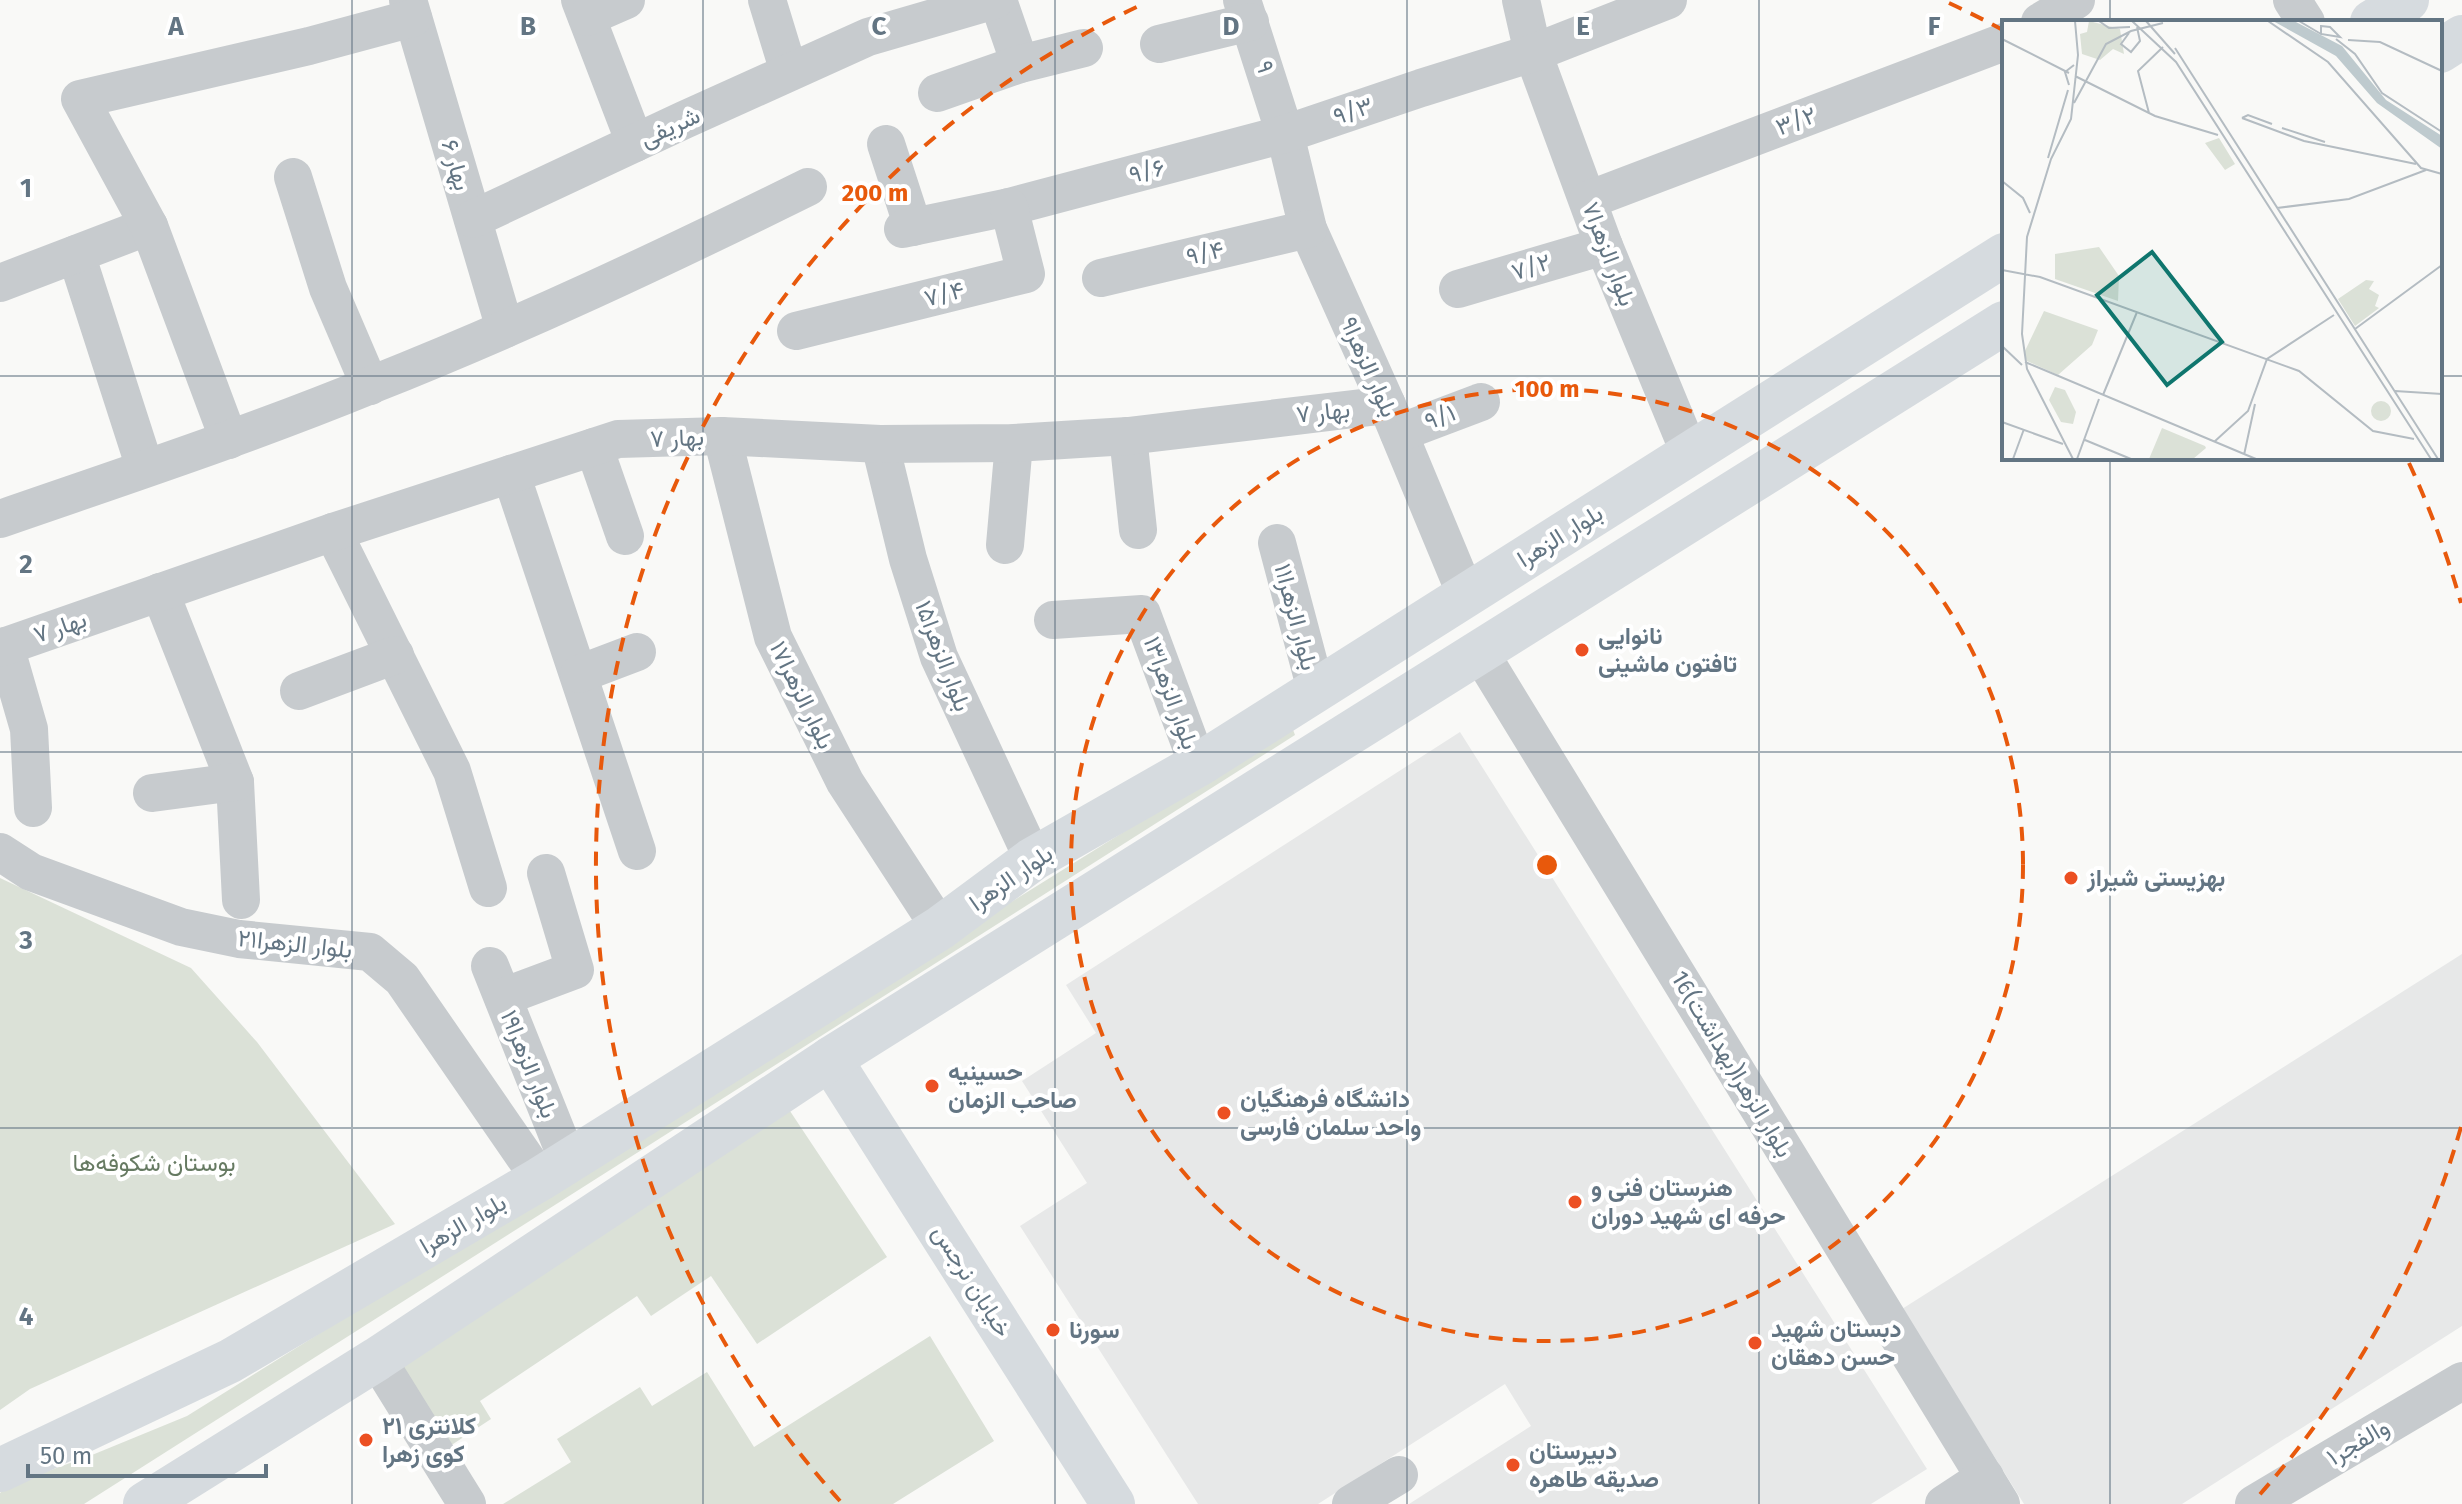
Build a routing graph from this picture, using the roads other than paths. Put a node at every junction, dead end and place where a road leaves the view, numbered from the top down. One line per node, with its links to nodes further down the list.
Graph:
1 (626, 0): 9 (street)
2 (767, 0): 23 (street)
3 (996, 0): 11 (street, شریفی); 22 (street)
4 (1521, 0): 21 (street, بلوار الزهرا۷)
5 (1668, 0): 21 (street)
6 (2076, 0): 13 (street)
7 (2292, 0): 14 (street)
8 (2407, 0): 15 (main road)
9 (583, 8): 26 (street)
10 (410, 9): 32 (street, بهار ۶); 33 (street)
11 (932, 9): 23 (street, شریفی)
12 (1246, 11): 18 (street); 25 (street, ۹)
13 (2043, 20)
14 (2305, 20)
15 (2375, 20)
16 (2462, 37): 20 (main road)
17 (2002, 43): 30 (street, ۳/۲)
18 (1159, 44)
19 (1084, 48): 22 (street)
20 (2442, 50)
21 (1533, 53): 25 (street, ۹/۳); 30 (street, بلوار الزهرا۷)
22 (1020, 64): 24 (street)
23 (789, 72): 26 (street, شریفی)
24 (937, 93)
25 (1285, 134): 31 (street, ۹/۶); 34 (street, بلوار الزهرا۹)
26 (635, 143): 32 (street, شریفی)
27 (886, 144): 31 (street, ۹/۶)
28 (293, 177): 44 (street)
29 (808, 187): 42 (street)
30 (1588, 200): 35 (street, بلوار الزهرا۷)
31 (1009, 207): 43 (street, ۷/۴)
32 (473, 219): 42 (street, بهار ۶)
33 (149, 226): 36 (street); 49 (street)
34 (1308, 229): 38 (street, ۹/۴); 46 (street, بلوار الزهرا۹)
35 (1604, 246): 40 (street, ۷/۲); 53 (street, بلوار الزهرا۷)
36 (76, 254): 39 (street); 54 (street)
37 (2002, 256): 53 (main road, بلوار الزهرا)
38 (1101, 278)
39 (0, 283)
40 (1458, 289)
41 (2002, 324): 66 (main road)
42 (505, 329): 44 (street)
43 (796, 331)
44 (370, 386): 49 (street)
45 (1481, 402): 46 (street, ۹/۱)
46 (1393, 419): 48 (street, بهار ۷); 63 (street, بلوار الزهرا۹)
47 (722, 436): 51 (street, بهار ۷); 52 (street, بهار ۷); 83 (street, بلوار الزهرا۱۷)
48 (1128, 436): 50 (street, بهار ۷); 57 (street)
49 (229, 440): 54 (street)
50 (1014, 443): 51 (street, بهار ۷); 61 (street)
51 (880, 444): 79 (street, بلوار الزهرا۱۵)
52 (594, 447): 55 (street, بهار ۷); 59 (street)
53 (1690, 454): 63 (main road, بلوار الزهرا)
54 (145, 468): 56 (street)
55 (511, 474): 58 (street, بهار ۷); 69 (street)
56 (0, 519)
57 (1138, 530)
58 (333, 532): 62 (street, بهار ۷); 68 (street)
59 (625, 536)
60 (1277, 543): 71 (street, بلوار الزهرا۱۱)
61 (1005, 545)
62 (160, 592): 65 (street, بهار ۷); 74 (street)
63 (1466, 595): 71 (main road, بلوار الزهرا)
64 (1053, 620): 73 (street, بلوار الزهرا۱۳)
65 (3, 647): 76 (street)
66 (1479, 651): 72 (main road); 90 (street, 16بلوار الزهرا(بهداشت))
67 (637, 652): 69 (street)
68 (395, 655): 70 (street); 81 (street)
69 (579, 674): 77 (street)
70 (299, 691)
71 (1304, 696): 72 (main road); 73 (main road, بلوار الزهرا)
72 (1315, 754): 84 (main road)
73 (1198, 765): 79 (main road, بلوار الزهرا)
74 (235, 782): 75 (street); 82 (street)
75 (152, 793)
76 (33, 808)
77 (637, 851)
78 (0, 852): 85 (street, بلوار الزهرا۲۱)
79 (1033, 859): 83 (main road, بلوار الزهرا)
80 (546, 873): 85 (street, بلوار الزهرا۱۹)
81 (488, 888)
82 (241, 900)
83 (940, 928): 85 (main road, بلوار الزهرا)
84 (830, 1059): 86 (main road); 93 (main road, خیابان نرجس)
85 (554, 1170): 88 (main road, بلوار الزهرا)
86 (377, 1359): 91 (main road); 92 (street)
87 (2462, 1381): 96 (street, والفجر۱)
88 (0, 1470)
89 (1399, 1475): 94 (street)
90 (1993, 1491): 95 (street)
91 (145, 1504)
92 (467, 1504)
93 (1113, 1504)
94 (1351, 1504)
95 (1944, 1504)
96 (2254, 1504)

